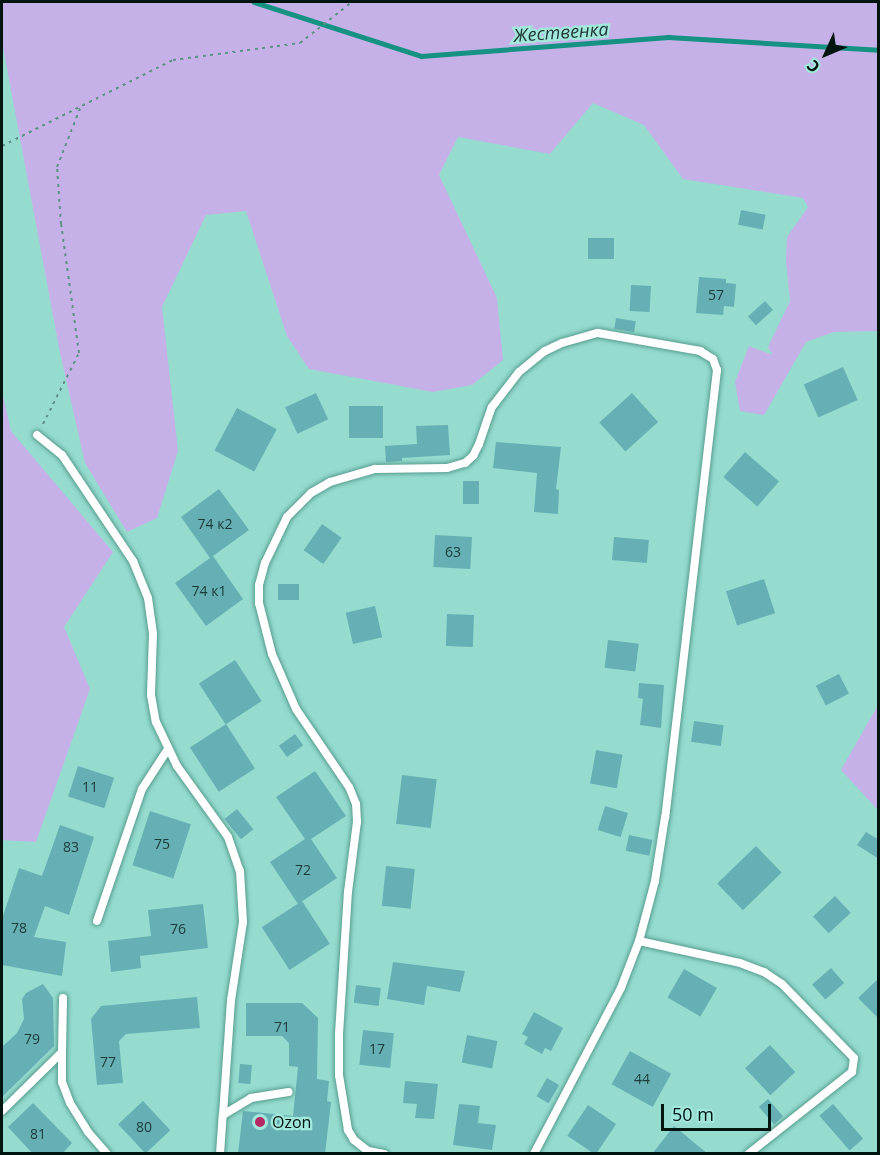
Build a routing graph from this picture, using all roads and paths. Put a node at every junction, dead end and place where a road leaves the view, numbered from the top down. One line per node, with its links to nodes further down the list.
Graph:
1 (352, 2): 2 (path)
2 (81, 106): 3 (path); 4 (path)
3 (2, 146)
4 (37, 435): 5 (lane)
5 (168, 749): 6 (lane); 12 (lane)
6 (97, 921)
7 (639, 941): 15 (lane); 16 (lane); 17 (lane)
8 (63, 998): 9 (lane)
9 (62, 1052): 11 (lane); 13 (lane)
10 (289, 1092): 12 (lane)
11 (2, 1111)
12 (224, 1115): 14 (lane)
13 (107, 1154)
14 (220, 1154)
15 (384, 1154)
16 (534, 1154)
17 (748, 1154)

